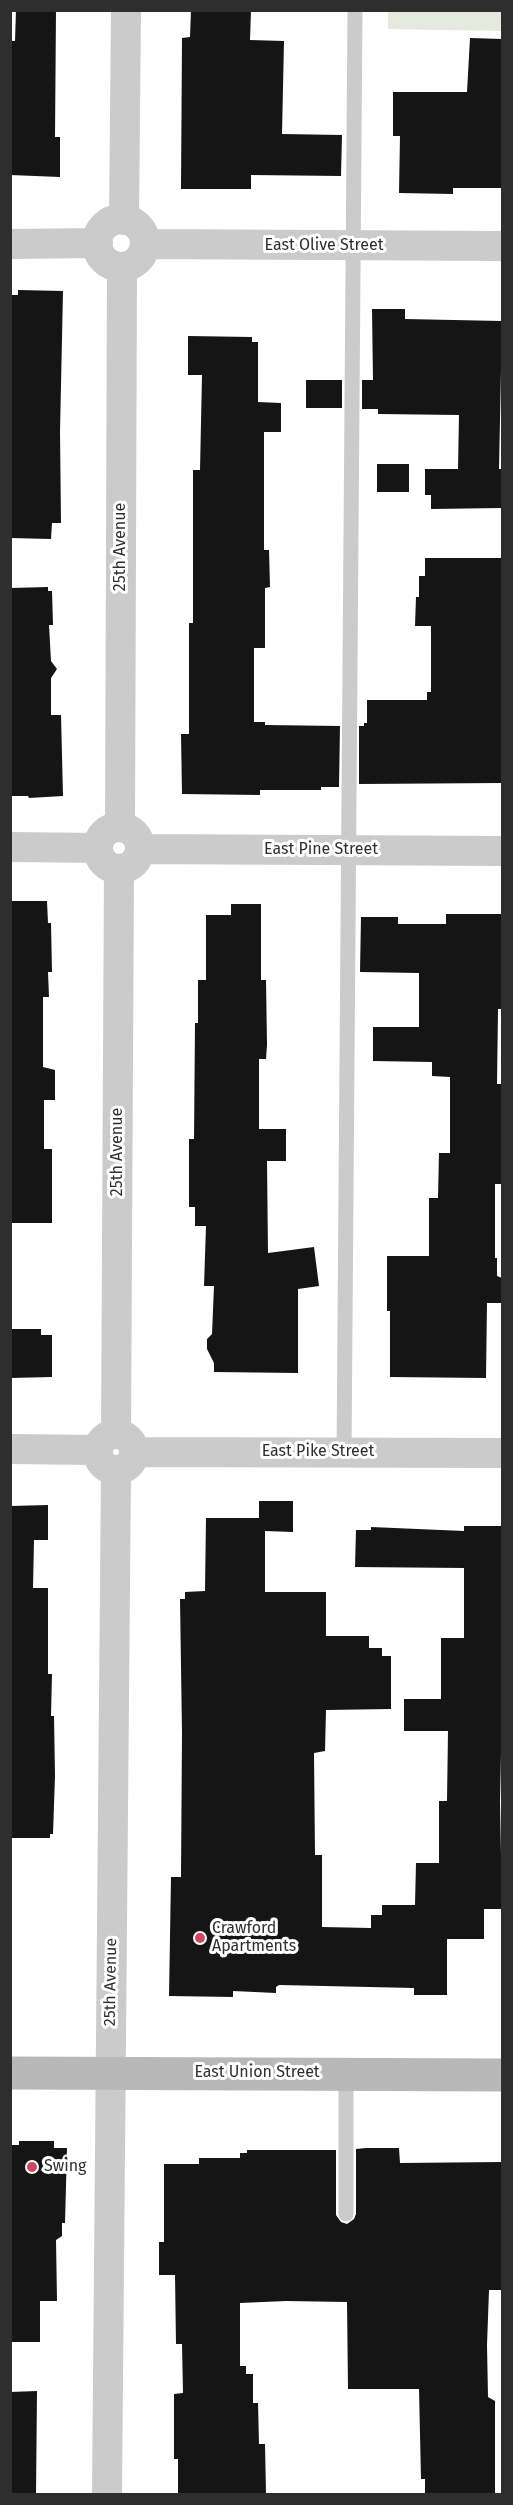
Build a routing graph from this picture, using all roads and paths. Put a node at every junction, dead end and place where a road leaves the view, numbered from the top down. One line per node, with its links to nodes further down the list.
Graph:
1 (126, 10): 3 (street)
2 (355, 10): 7 (lane)
3 (124, 220): 4 (street); 6 (street)
4 (98, 243): 5 (street); 9 (street)
5 (10, 244)
6 (145, 244): 7 (street, East Olive Street); 9 (street)
7 (352, 246): 8 (street, East Olive Street); 14 (lane)
8 (502, 246)
9 (122, 267): 10 (street, 25th Avenue)
10 (120, 827): 12 (street); 13 (street)
11 (10, 848): 12 (street)
12 (98, 848): 16 (street)
13 (140, 849): 14 (street, East Pine Street); 16 (street)
14 (347, 850): 15 (street, East Pine Street); 19 (lane)
15 (502, 851)
16 (118, 869): 18 (street, 25th Avenue)
17 (10, 1449): 18 (street, East Pike Street)
18 (116, 1452): 19 (street, East Pike Street); 22 (street, 25th Avenue)
19 (344, 1452): 20 (street, East Pike Street)
20 (502, 1453)
21 (10, 2073): 22 (main road, East Union Street)
22 (110, 2073): 23 (main road, East Union Street); 26 (street, 25th Avenue)
23 (346, 2074): 24 (main road, East Union Street); 25 (lane)
24 (502, 2075)
25 (346, 2214)
26 (107, 2494)

